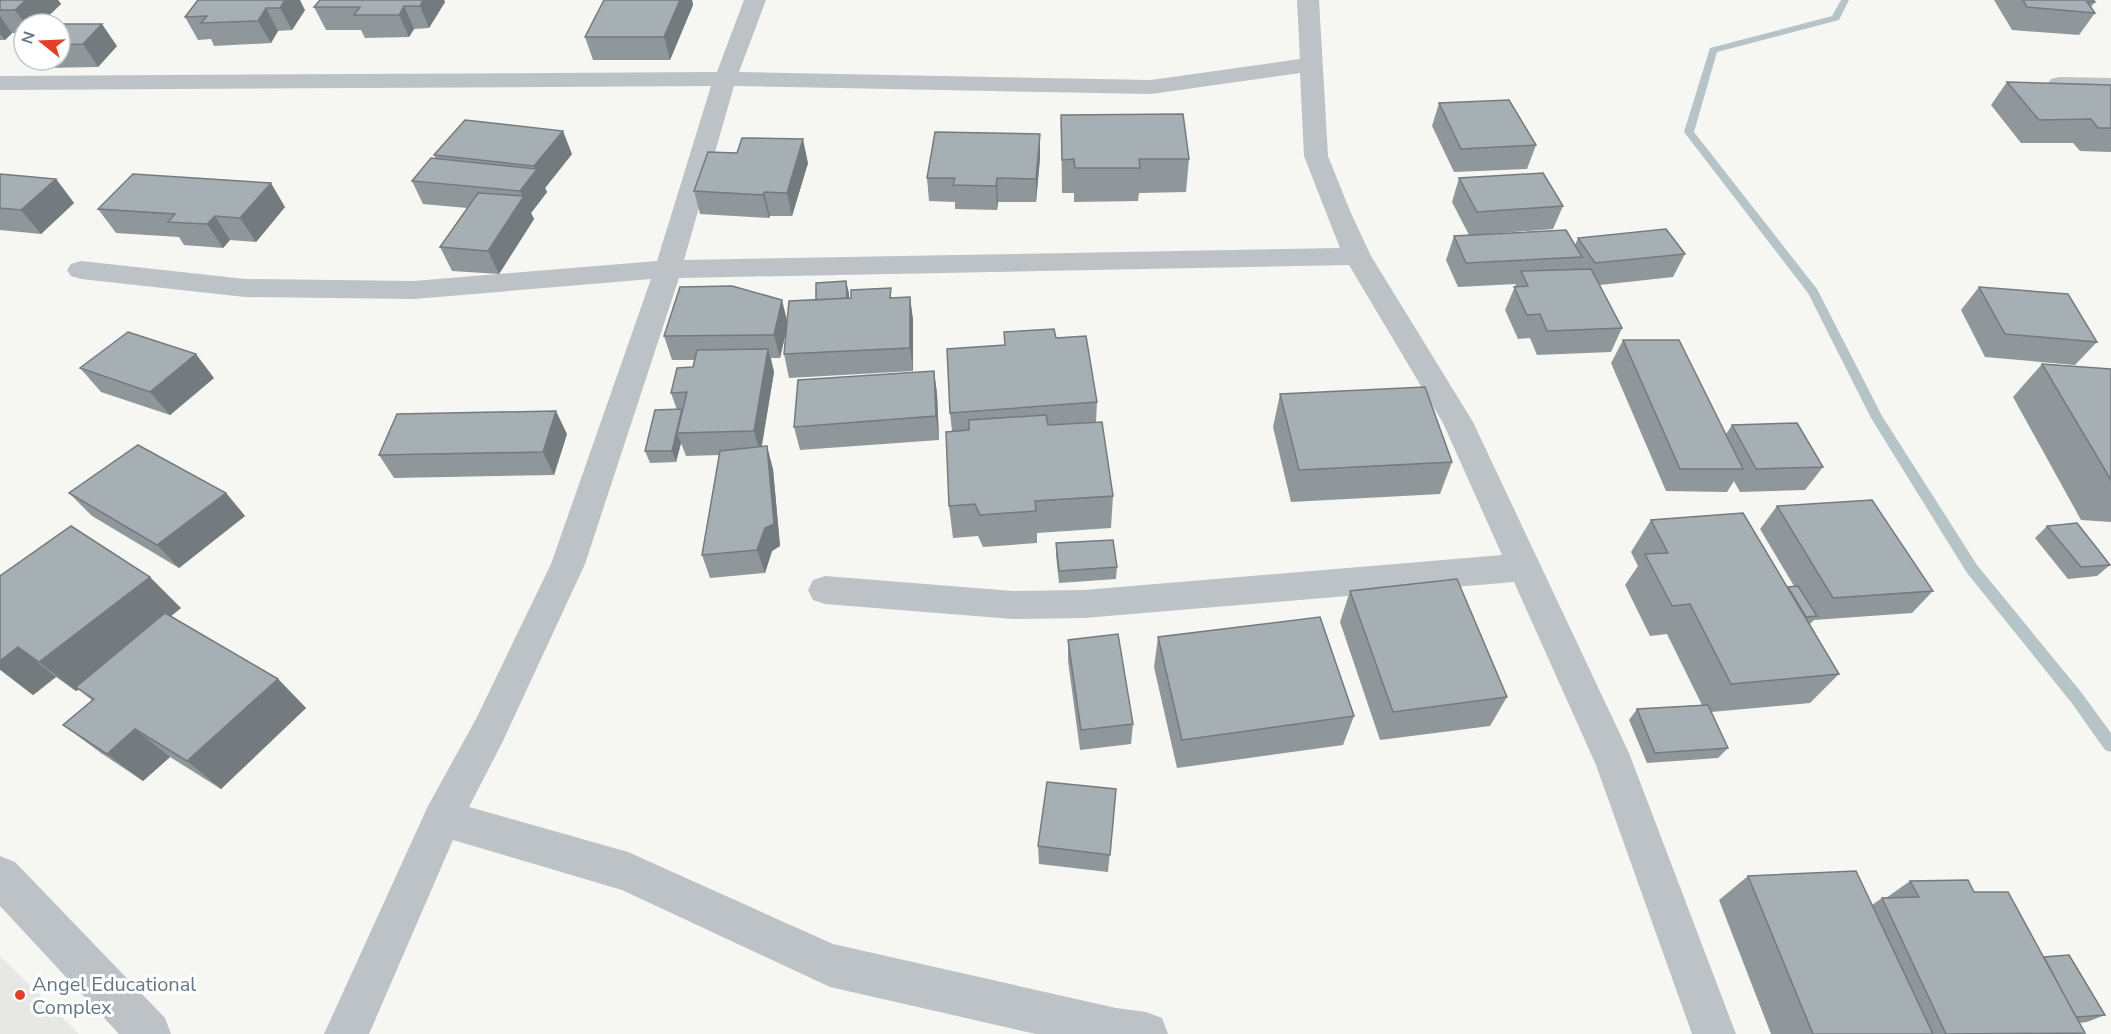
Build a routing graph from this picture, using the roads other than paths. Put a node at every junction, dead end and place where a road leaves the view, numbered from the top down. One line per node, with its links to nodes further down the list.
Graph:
1 (755, 0): 4 (street)
2 (1308, 0): 3 (street)
3 (1313, 64): 4 (street); 8 (street)
4 (726, 79): 5 (street); 9 (street)
5 (0, 83)
6 (2046, 84): 7 (street)
7 (2111, 85)
8 (1357, 256): 9 (street); 11 (street)
9 (668, 269): 10 (street); 13 (street)
10 (81, 270)
11 (1524, 567): 12 (street); 18 (street)
12 (825, 590)
13 (442, 819): 16 (street); 17 (street)
14 (0, 876): 15 (street)
15 (149, 1034)
16 (346, 1034)
17 (1146, 1034)
18 (1714, 1034)

